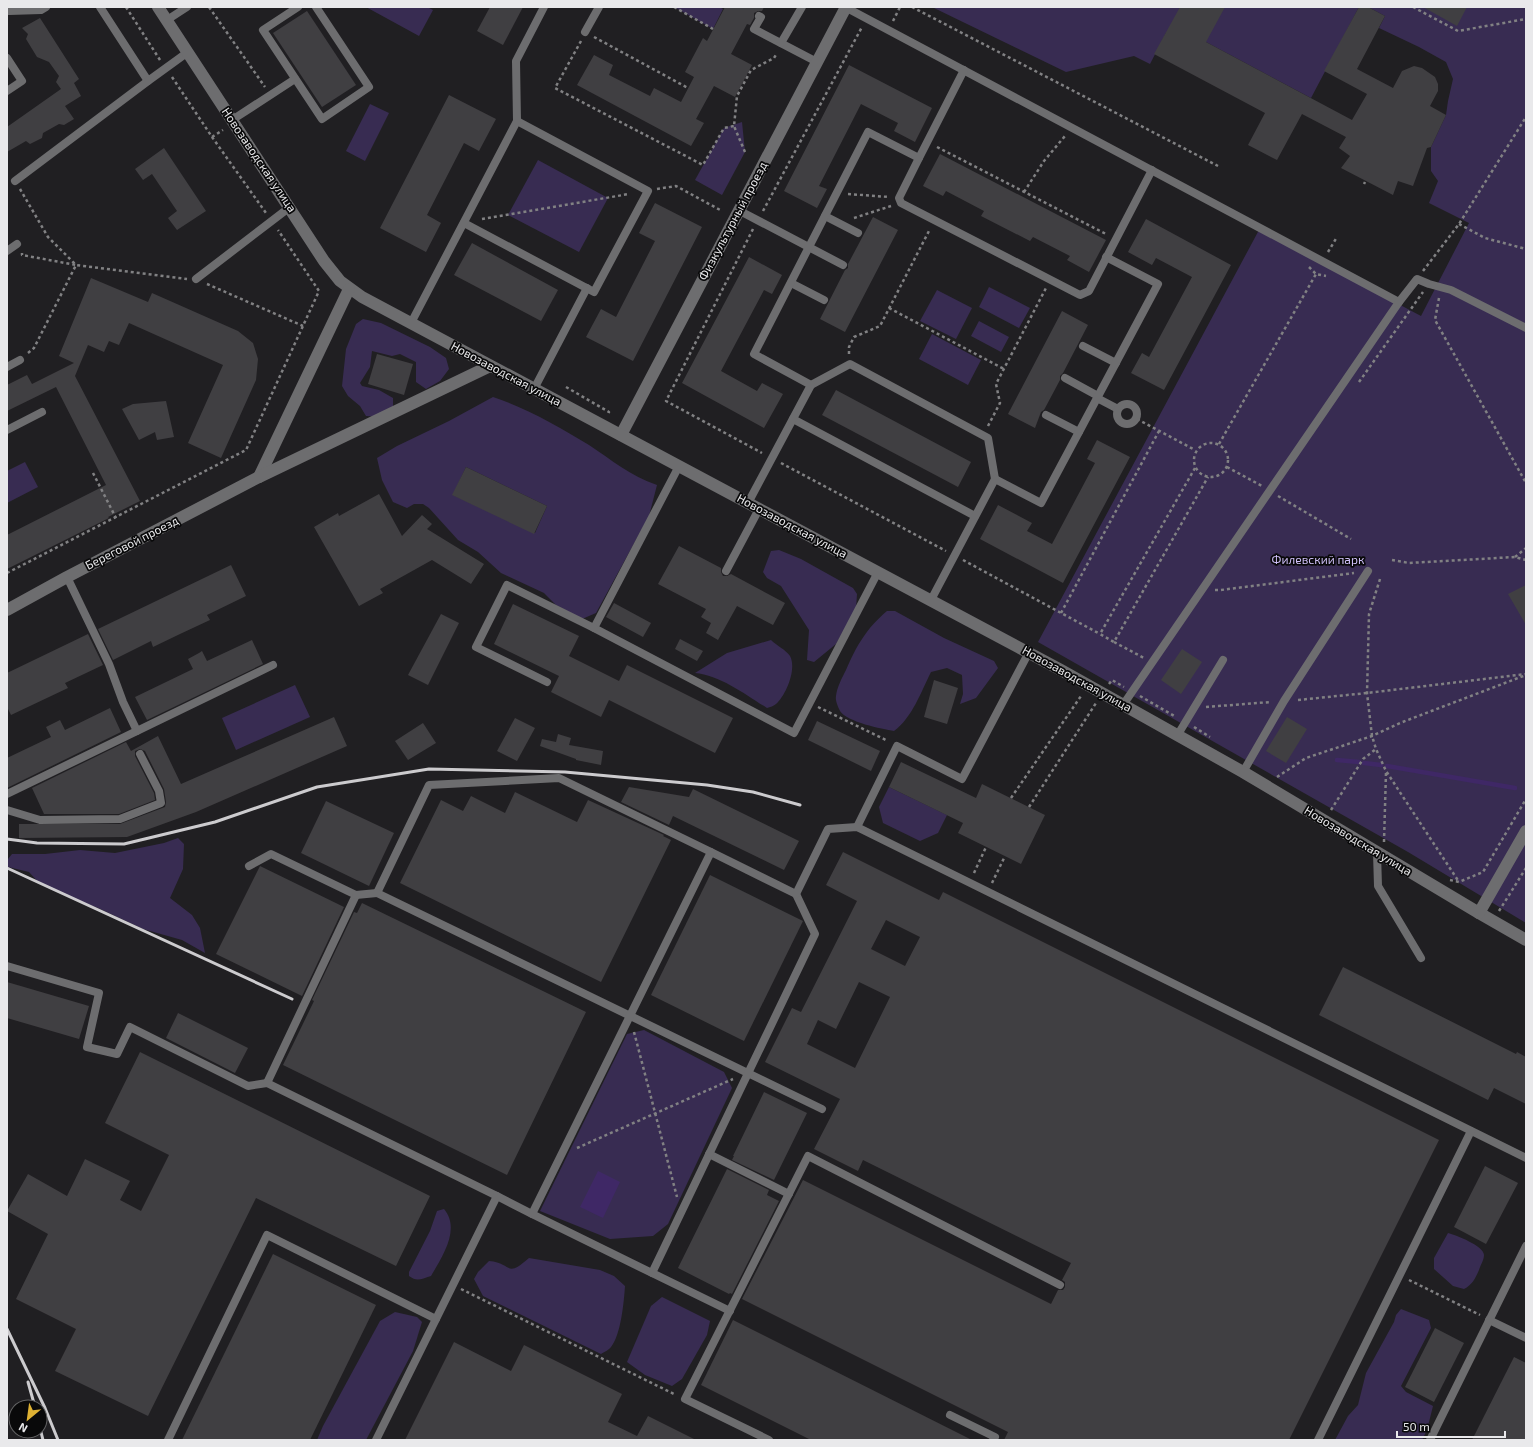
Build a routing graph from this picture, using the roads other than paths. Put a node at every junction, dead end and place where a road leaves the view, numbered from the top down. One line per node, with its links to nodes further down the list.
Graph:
1 (46, 7): 11 (lane)
2 (100, 7): 21 (lane)
3 (158, 7): 13 (street, Новозаводская улица)
4 (186, 7): 13 (lane)
5 (298, 7): 20 (lane)
6 (316, 7): 20 (lane)
7 (544, 7): 24 (lane)
8 (599, 7): 14 (lane)
9 (802, 7): 15 (lane)
10 (846, 7): 18 (street, Физкультурный проезд); 19 (lane)
11 (8, 11)
12 (759, 16): 15 (lane)
13 (167, 20): 16 (street, Новозаводская улица)
14 (585, 32)
15 (781, 43): 18 (lane)
16 (188, 52): 21 (lane); 23 (street, Новозаводская улица)
17 (7, 58): 22 (lane)
18 (817, 62): 29 (street, Физкультурный проезд)
19 (964, 70): 25 (lane); 26 (lane)
20 (295, 78): 23 (lane)
21 (148, 81): 27 (lane)
22 (7, 91)
23 (232, 120): 28 (street, Новозаводская улица)
24 (517, 122): 31 (lane); 40 (lane)
25 (919, 158): 30 (lane); 36 (lane)
26 (1152, 170): 36 (lane); 43 (lane)
27 (15, 181)
28 (290, 207): 38 (lane); 41 (street, Новозаводская улица)
29 (738, 210): 34 (lane); 61 (street, Физкультурный проезд)
30 (825, 216): 32 (lane); 34 (lane)
31 (464, 223): 40 (lane); 44 (lane)
32 (858, 233)
33 (17, 244): 35 (lane)
34 (809, 247): 37 (lane); 39 (lane)
35 (7, 251)
36 (1106, 257): 48 (lane)
37 (843, 265)
38 (196, 279)
39 (791, 282): 42 (lane); 52 (lane)
40 (587, 288): 53 (lane)
41 (349, 289): 44 (street, Новозаводская улица); 63 (street)
42 (824, 300)
43 (1399, 302): 45 (lane); 79 (lane)
44 (411, 323): 49 (street, Новозаводская улица)
45 (1526, 328)
46 (1083, 346): 48 (lane)
47 (20, 360): 50 (lane)
48 (1116, 363): 54 (lane)
49 (490, 366): 53 (street, Новозаводская улица); 63 (street, Береговой проезд)
50 (7, 367)
51 (1065, 378): 54 (lane)
52 (811, 385): 58 (lane); 64 (lane)
53 (534, 389): 61 (street, Новозаводская улица)
54 (1098, 397): 55 (lane); 60 (lane)
55 (1118, 409): 55 (lane)
56 (42, 412): 59 (lane)
57 (1046, 415): 60 (lane)
58 (793, 419): 65 (lane); 67 (lane)
59 (7, 430)
60 (1079, 432): 64 (lane)
61 (621, 435): 62 (street, Новозаводская улица)
62 (679, 466): 65 (street, Новозаводская улица); 74 (lane)
63 (259, 477): 71 (street, Береговой проезд)
64 (995, 479): 67 (lane)
65 (748, 503): 66 (street, Новозаводская улица)
66 (759, 509): 68 (lane); 70 (street, Новозаводская улица)
67 (975, 516): 72 (lane)
68 (726, 571)
69 (1368, 571): 83 (lane)
70 (878, 572): 72 (street, Новозаводская улица); 74 (lane)
71 (67, 577): 73 (street, Береговой проезд); 80 (lane)
72 (931, 600): 75 (street, Новозаводская улица)
73 (7, 610)
74 (594, 628): 78 (lane)
75 (1029, 652): 79 (street, Новозаводская улица); 86 (lane)
76 (1223, 660): 81 (lane)
77 (273, 665): 80 (lane)
78 (546, 682)
79 (1123, 705): 81 (street, Новозаводская улица)
80 (137, 731): 84 (lane)
81 (1177, 736): 83 (street, Новозаводская улица)
82 (140, 754): 85 (lane)
83 (1243, 772): 89 (street, Новозаводская улица)
84 (7, 794)
85 (7, 810)
86 (857, 826): 92 (lane); 102 (lane)
87 (1526, 831): 94 (street)
88 (711, 852): 91 (lane); 92 (lane); 98 (lane)
89 (1377, 852): 94 (street, Новозаводская улица); 96 (lane)
90 (249, 866): 93 (lane)
91 (377, 893): 93 (lane); 98 (lane)
92 (796, 894): 99 (lane)
93 (356, 895): 100 (lane)
94 (1479, 913): 95 (street, Новозаводская улица)
95 (1526, 940)
96 (1421, 958)
97 (7, 966): 100 (lane)
98 (630, 1016): 99 (lane); 107 (lane)
99 (747, 1073): 101 (lane); 103 (lane)
100 (267, 1083): 106 (lane)
101 (822, 1110)
102 (1471, 1131): 104 (lane); 120 (lane)
103 (709, 1154): 105 (lane); 109 (lane)
104 (1526, 1158)
105 (789, 1194): 110 (lane); 111 (lane)
106 (497, 1196): 107 (lane); 112 (lane)
107 (532, 1214): 109 (lane)
108 (1526, 1246): 113 (lane)
109 (652, 1273): 111 (lane)
110 (1060, 1285)
111 (730, 1311): 118 (lane)
112 (436, 1319): 116 (lane); 117 (lane)
113 (1489, 1320): 114 (lane); 121 (lane)
114 (1526, 1338)
115 (950, 1415): 119 (lane)
116 (168, 1440)
117 (376, 1440)
118 (769, 1440)
119 (993, 1440)
120 (1318, 1440)
121 (1430, 1440)

